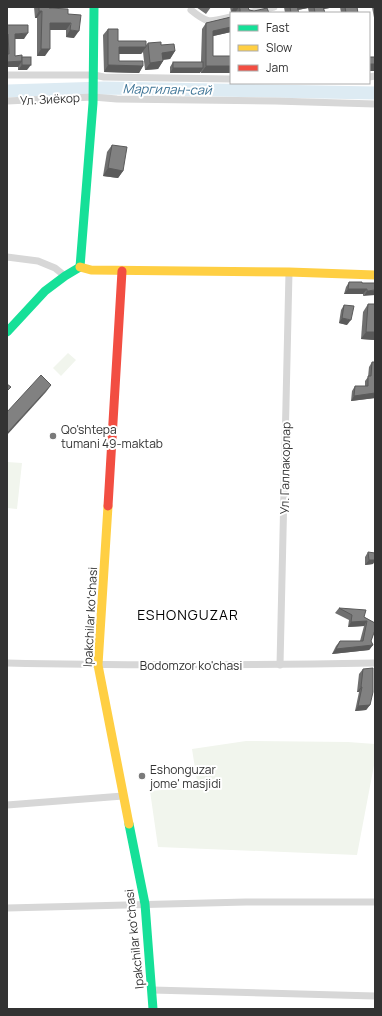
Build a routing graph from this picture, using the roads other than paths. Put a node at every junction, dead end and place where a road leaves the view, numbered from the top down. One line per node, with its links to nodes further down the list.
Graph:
1 (94, 7): 7 (street)
2 (274, 7): 4 (street)
3 (190, 8): 5 (street)
4 (252, 12)
5 (230, 17)
6 (7, 75): 7 (street)
7 (94, 75): 8 (street); 9 (street)
8 (230, 79)
9 (93, 100): 10 (street, Ул. Зиёкор); 11 (street, Ул. Зиёкор); 13 (street)
10 (7, 101)
11 (375, 104)
12 (7, 256): 17 (street)
13 (80, 267): 14 (street); 17 (street)
14 (122, 271): 15 (street); 21 (street, Ipakchilar koʻchasi)
15 (289, 272): 16 (street); 22 (street, Ул. Галлакорлар)
16 (375, 275)
17 (65, 276): 18 (street)
18 (7, 332)
19 (7, 663): 21 (street, Bodomzor ko'chasi)
20 (375, 663): 22 (street, Bodomzor ko'chasi)
21 (98, 665): 22 (street, Bodomzor ko'chasi); 23 (street, Ipakchilar koʻchasi)
22 (280, 665)
23 (123, 796): 24 (street); 26 (street, Ipakchilar koʻchasi)
24 (7, 805)
25 (375, 902): 26 (street)
26 (145, 904): 27 (street); 28 (street, Ipakchilar koʻchasi)
27 (7, 908)
28 (152, 990): 29 (street); 30 (street, Ipakchilar koʻchasi)
29 (375, 996)
30 (153, 1009)

